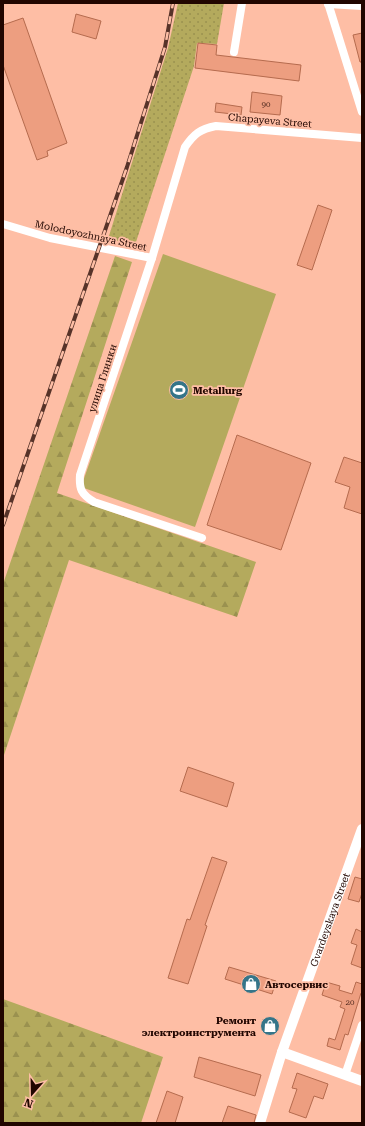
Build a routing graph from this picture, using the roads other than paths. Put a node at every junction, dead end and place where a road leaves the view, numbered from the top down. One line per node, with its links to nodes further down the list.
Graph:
1 (242, 3): 4 (street)
2 (328, 4): 3 (street); 5 (street)
3 (362, 6)
4 (234, 52)
5 (362, 112)
6 (362, 138): 7 (street, Chapayeva Street)
7 (185, 147): 9 (street, улица Глинки)
8 (3, 224): 9 (street, Molodoyozhnaya Street)
9 (152, 258): 10 (street, улица Глинки)
10 (202, 538)
11 (362, 829): 13 (street, Gvardeyskaya Street)
12 (362, 1025): 14 (street)
13 (282, 1052): 14 (street); 16 (street, Gvardeyskaya Street)
14 (345, 1075): 15 (street)
15 (362, 1081)
16 (260, 1123)

